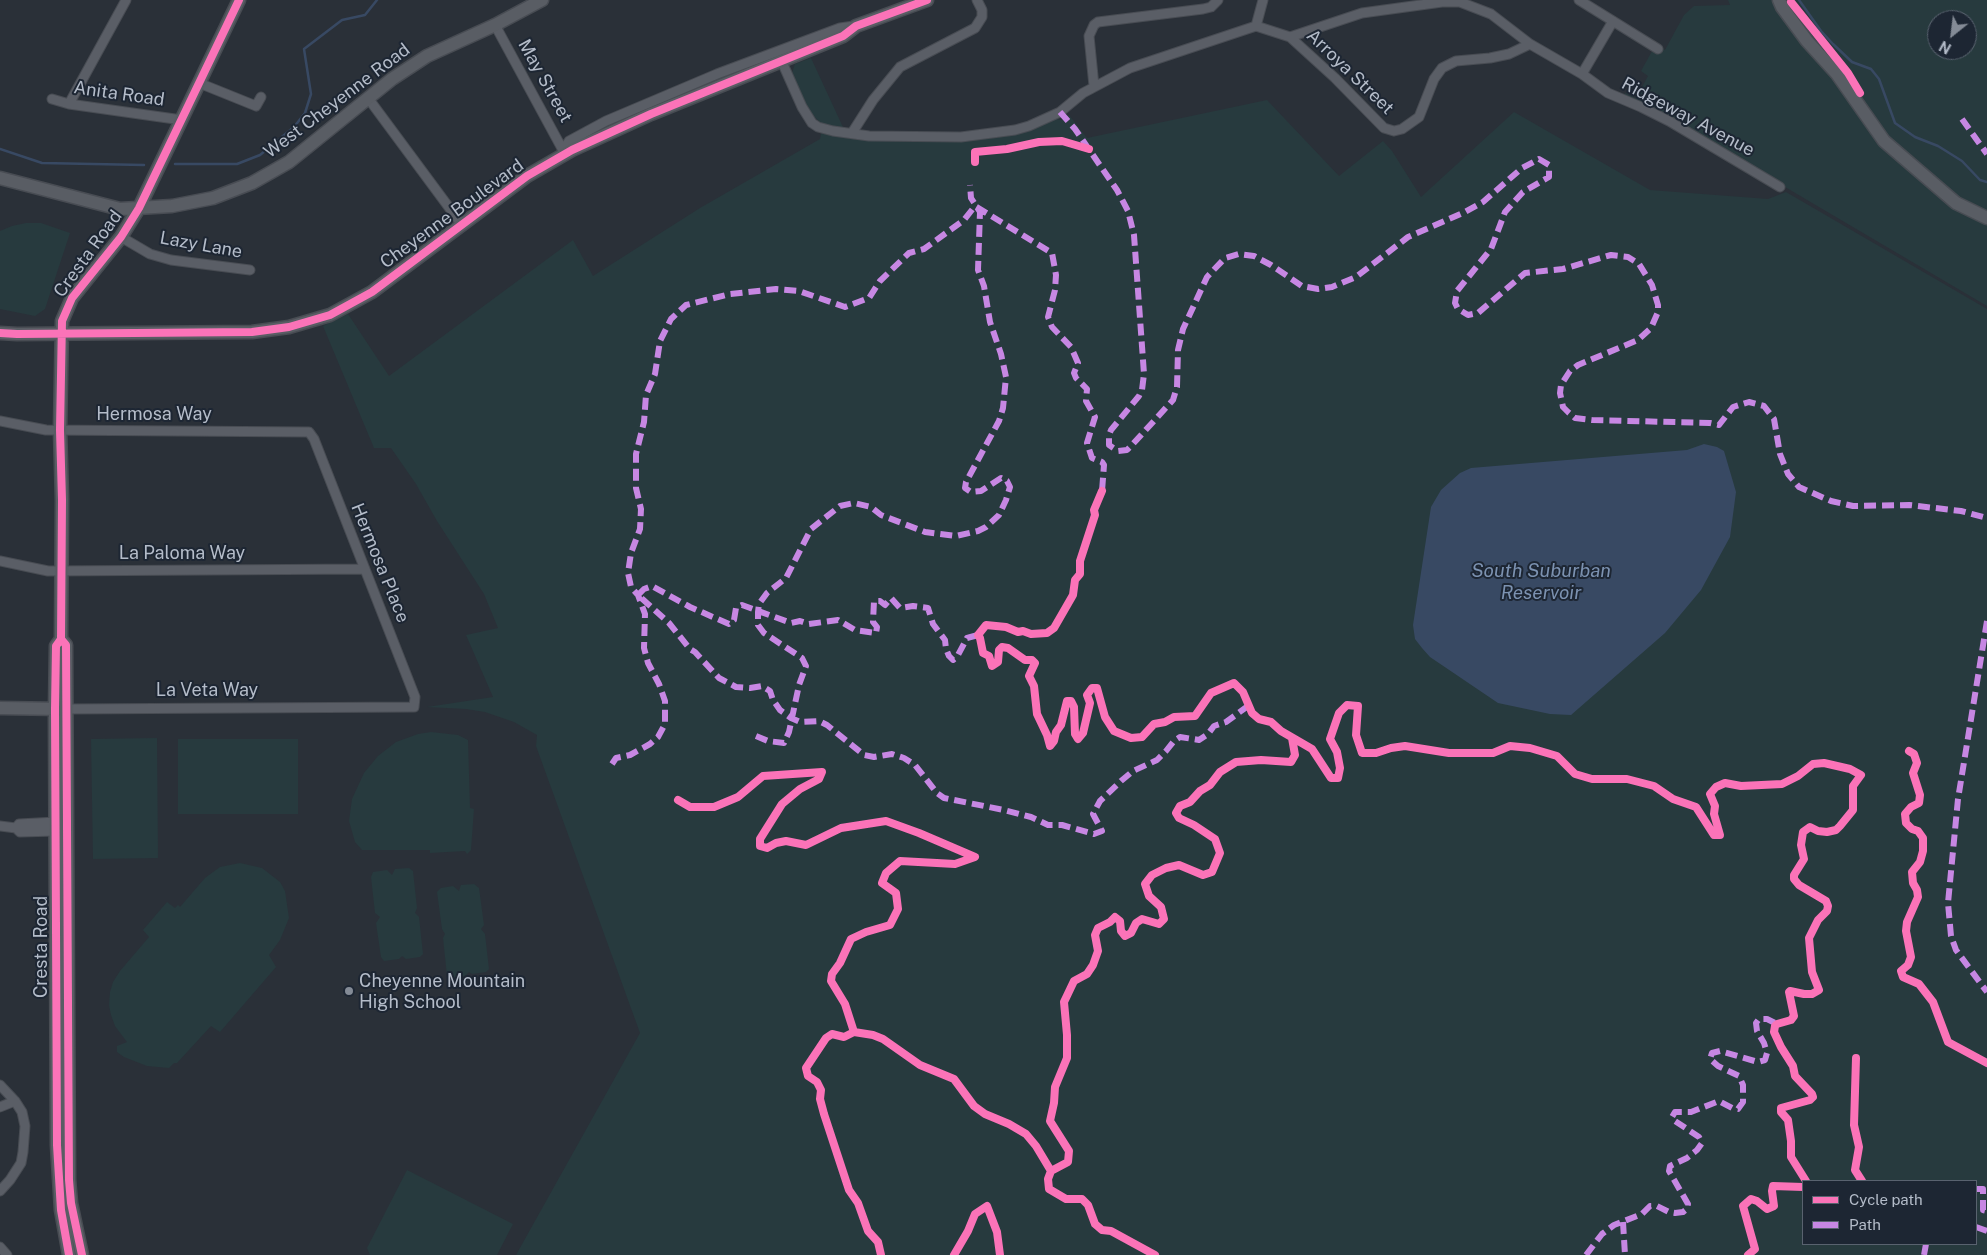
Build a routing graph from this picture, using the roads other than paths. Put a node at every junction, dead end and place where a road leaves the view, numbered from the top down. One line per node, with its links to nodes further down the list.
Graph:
1 (126, 0): 27 (street)
2 (238, 0): 22 (main road, Cresta Road)
3 (542, 0): 13 (main road, West Cheyenne Road)
4 (927, 0): 14 (main road, Cheyenne Boulevard)
5 (977, 0): 29 (street)
6 (1218, 0): 23 (street)
7 (1263, 0): 15 (street)
8 (1579, 0): 12 (street)
9 (1779, 0): 19 (main road)
10 (1784, 0): 19 (main road)
11 (1398, 3): 16 (street, Ridgeway Avenue); 17 (street, Ridgeway Avenue)
12 (1613, 21): 18 (street); 21 (street)
13 (495, 25): 25 (main road, West Cheyenne Road); 30 (street, May Street)
14 (856, 26): 20 (main road, Cheyenne Boulevard); 30 (street, Cheyenne Boulevard)
15 (1256, 26): 16 (street); 23 (street)
16 (1290, 37): 17 (street, Arroya Street)
17 (1530, 44): 21 (street, Ridgeway Avenue)
18 (1658, 49)
19 (1820, 53): 34 (main road)
20 (782, 62): 29 (street); 30 (main road, Cheyenne Boulevard)
21 (1582, 74): 32 (street, Ridgeway Avenue)
22 (200, 83): 24 (street); 28 (main road, Cresta Road)
23 (1094, 86): 29 (street)
24 (260, 97)
25 (368, 98): 33 (main road, West Cheyenne Road); 35 (street)
26 (52, 99): 27 (street, Anita Road)
27 (69, 104): 28 (street, Anita Road)
28 (182, 120): 33 (main road, Cresta Road)
29 (852, 133)
30 (566, 154): 35 (main road, Cheyenne Boulevard)
31 (0, 178): 33 (main road, West Cheyenne Road)
32 (1780, 187)
33 (139, 208): 36 (main road, Cresta Road)
34 (1987, 218)
35 (462, 225): 39 (main road, Cheyenne Boulevard)
36 (121, 238): 37 (street, Lazy Lane); 39 (main road, Cresta Road)
37 (250, 270)
38 (0, 333): 39 (main road, Cheyenne Boulevard)
39 (62, 333): 41 (main road, Cresta Road)
40 (0, 421): 41 (street, Hermosa Way)
41 (60, 430): 42 (street, Hermosa Way); 45 (main road, Cresta Road)
42 (309, 432): 44 (street, Hermosa Place)
43 (0, 561): 45 (street, La Paloma Way)
44 (365, 569): 45 (street, La Paloma Way); 46 (street, Hermosa Place)
45 (61, 570): 48 (main road, Cresta Road)
46 (414, 707): 48 (street, La Veta Way)
47 (0, 708): 48 (main road, La Veta Way)
48 (61, 709): 50 (main road, Cresta Road); 58 (main road, Cresta Road)
49 (0, 826): 50 (street)
50 (56, 827): 57 (main road, Cresta Road)
51 (0, 1085): 52 (street)
52 (15, 1101): 53 (street); 54 (street)
53 (0, 1107)
54 (0, 1191)
55 (0, 1247): 56 (street)
56 (7, 1255)
57 (69, 1255)
58 (82, 1255)

